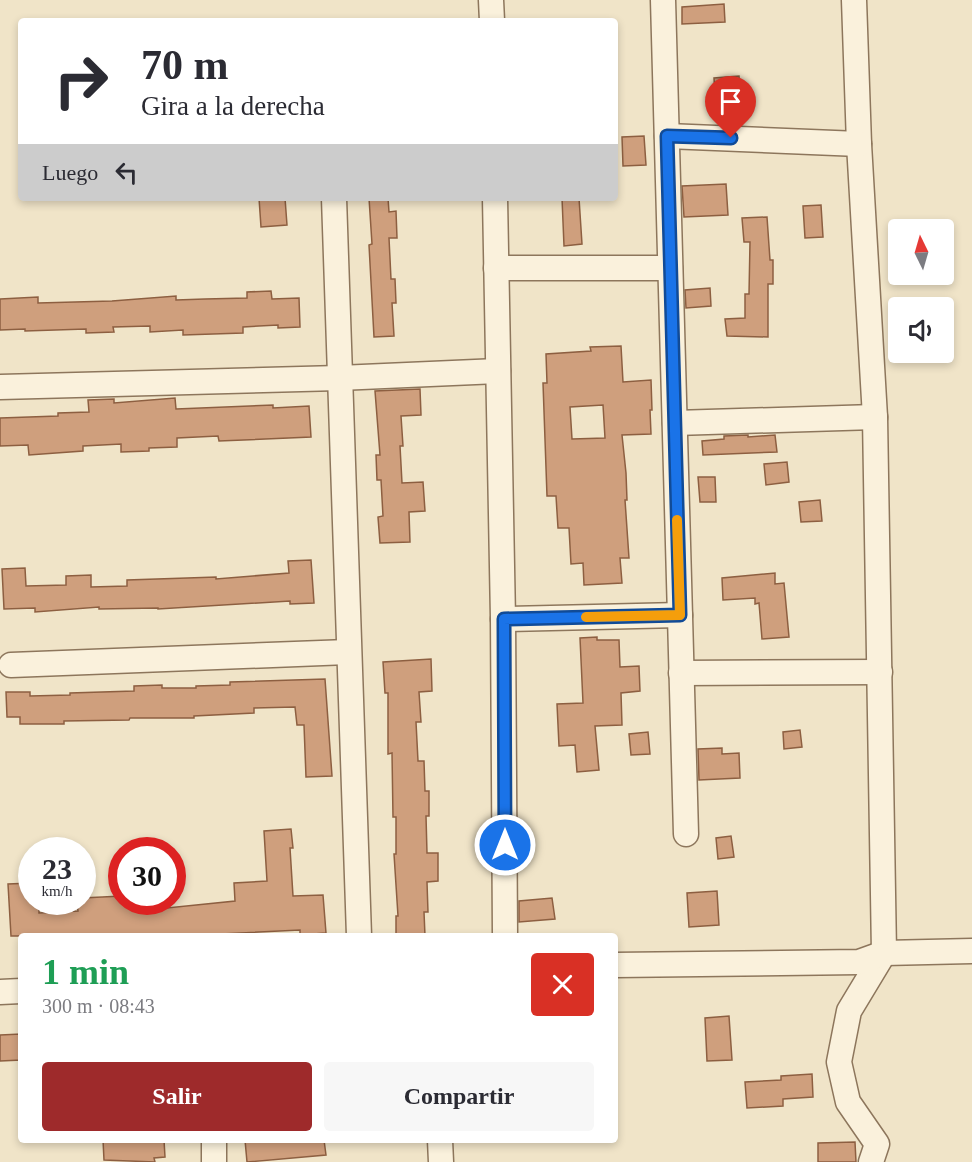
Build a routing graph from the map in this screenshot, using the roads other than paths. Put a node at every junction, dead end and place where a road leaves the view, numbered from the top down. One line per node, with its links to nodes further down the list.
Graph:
1 (491, 0): 4 (street)
2 (663, 0): 5 (street)
3 (854, 0): 6 (street)
4 (492, 18)
5 (667, 136): 6 (street); 10 (street)
6 (860, 144): 14 (street)
7 (334, 201): 12 (street)
8 (495, 201): 9 (street)
9 (496, 268): 10 (street); 11 (street)
10 (670, 268): 15 (street)
11 (498, 371): 12 (street); 17 (street)
12 (339, 378): 13 (street); 18 (street)
13 (0, 387)
14 (875, 417): 15 (street); 20 (street)
15 (675, 423): 16 (street)
16 (680, 615): 17 (street); 21 (street)
17 (504, 619): 24 (street)
18 (348, 652): 19 (street); 23 (street)
19 (11, 665)
20 (880, 672): 21 (street); 26 (street)
21 (681, 673): 22 (street)
22 (686, 834)
23 (359, 933)
24 (505, 933)
25 (972, 951): 26 (street)
26 (884, 953): 27 (street); 34 (street)
27 (618, 965)
28 (18, 991): 29 (street)
29 (0, 992)
30 (214, 1143): 32 (street)
31 (440, 1143): 33 (street)
32 (214, 1162)
33 (441, 1162)
34 (871, 1162)

